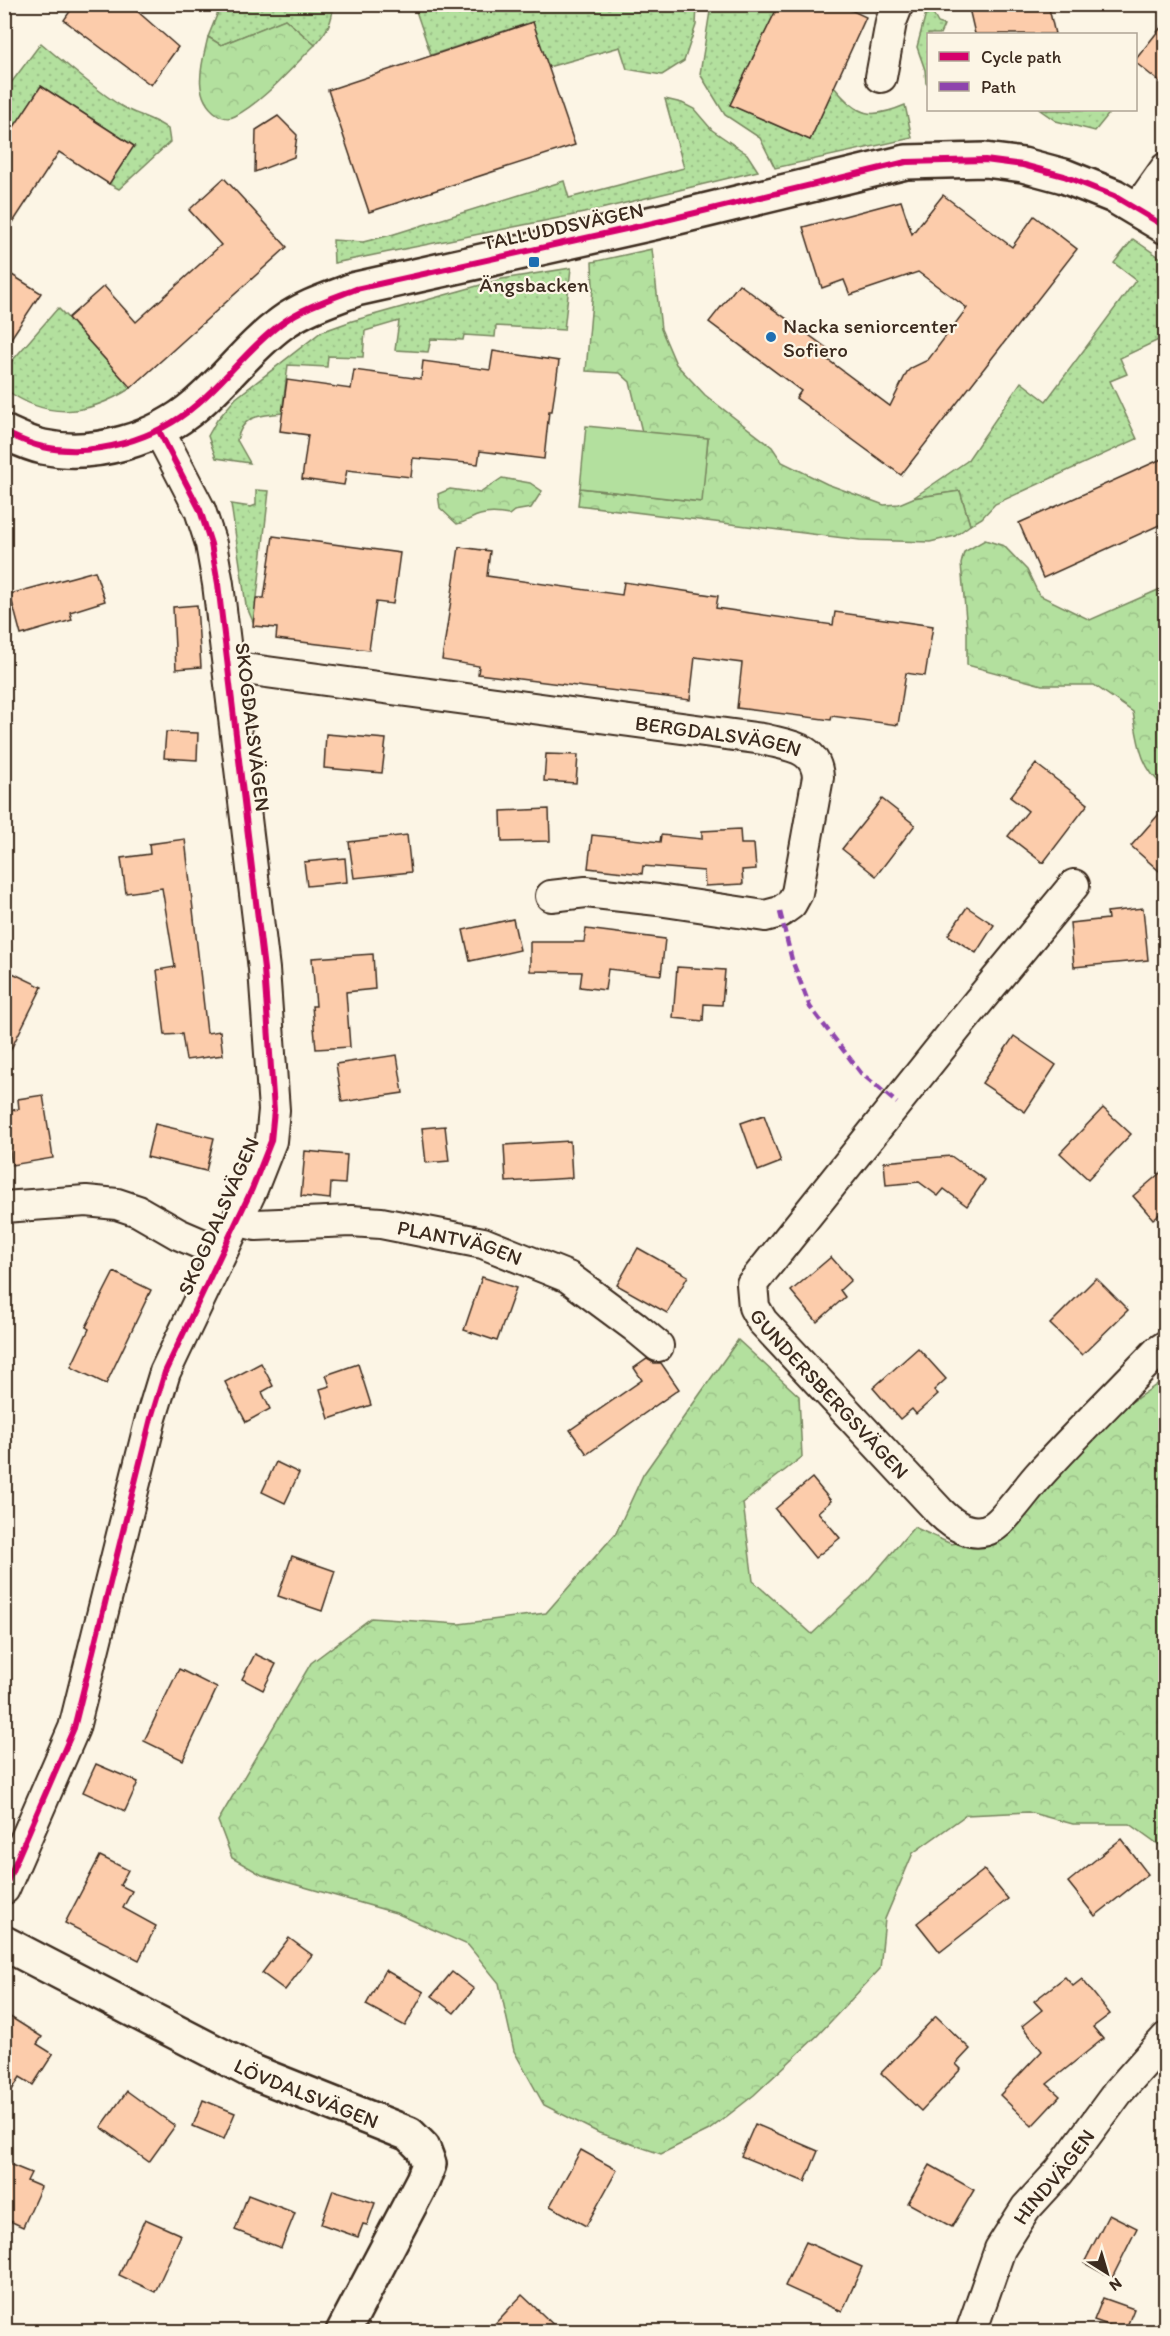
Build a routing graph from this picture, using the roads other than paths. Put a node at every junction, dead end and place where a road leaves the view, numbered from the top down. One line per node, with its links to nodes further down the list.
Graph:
1 (898, 4): 2 (street)
2 (881, 77)
3 (1166, 168): 4 (street)
4 (1137, 209): 5 (street, TALLUDDSVÄGEN); 6 (street, TALLUDDSVÄGEN)
5 (1166, 226)
6 (159, 431): 7 (street, TALLUDDSVÄGEN); 8 (street, SKOGDALSVÄGEN)
7 (4, 432)
8 (229, 667): 10 (street, BERGDALSVÄGEN); 12 (street, SKOGDALSVÄGEN)
9 (1074, 885): 15 (street, GUNDERSBERGSVÄGEN)
10 (551, 896)
11 (4, 1207): 13 (street)
12 (237, 1220): 13 (street, SKOGDALSVÄGEN); 14 (street, PLANTVÄGEN)
13 (220, 1252): 16 (street, SKOGDALSVÄGEN)
14 (657, 1346)
15 (1166, 1346)
16 (4, 1889)
17 (4, 1943): 19 (street, LÖVDALSVÄGEN)
18 (1166, 2038): 20 (street, HINDVÄGEN)
19 (343, 2331)
20 (971, 2331)

